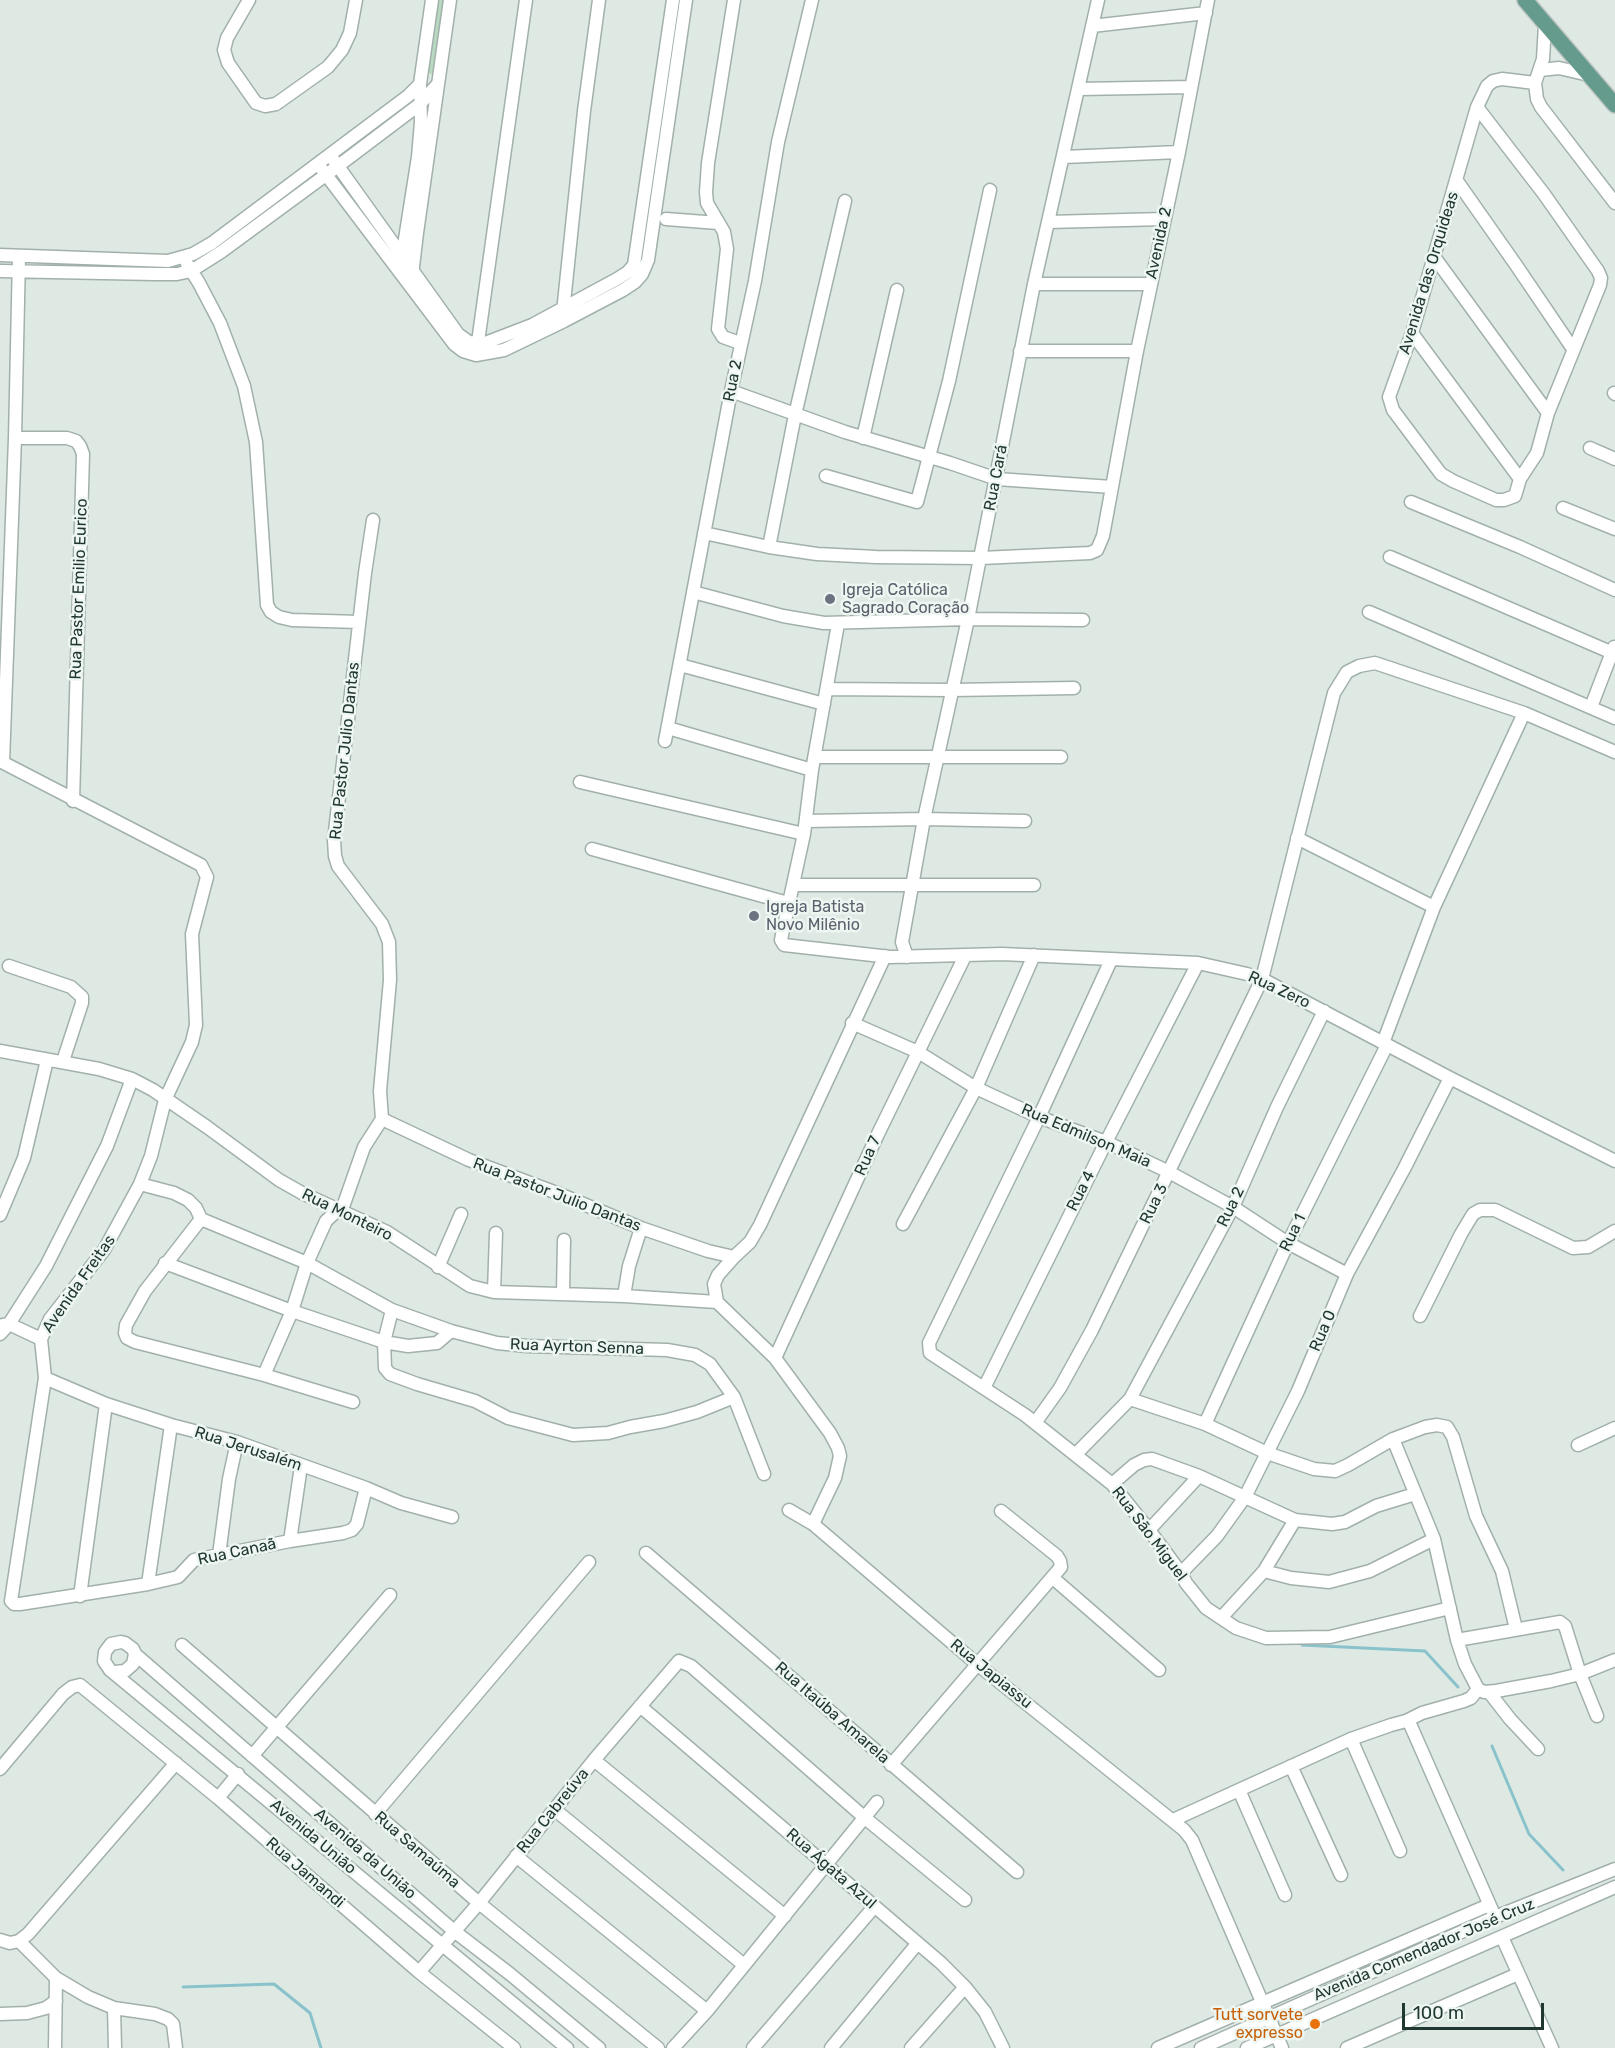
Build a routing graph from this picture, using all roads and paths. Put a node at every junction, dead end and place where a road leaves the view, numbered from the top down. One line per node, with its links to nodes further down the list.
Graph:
1 (249, 0): 2 (street)
2 (356, 0)
3 (432, 0): 19 (street)
4 (450, 0): 20 (street)
5 (526, 0): 56 (street)
6 (599, 0): 52 (street)
7 (673, 0): 52 (street)
8 (686, 0): 53 (street)
9 (734, 0): 39 (street, Rua 2)
10 (812, 0): 55 (street)
11 (1098, 0): 15 (street, Rua Cará)
12 (1525, 0): 14 (main road)
13 (1207, 6): 15 (street); 21 (street, Avenida 2)
14 (1545, 25): 16 (street); 17 (main road)
15 (1092, 27): 22 (street, Rua Cará)
16 (1540, 70): 17 (street); 18 (street)
17 (1589, 75): 24 (main road)
18 (1535, 83): 25 (street, Avenida das Orquideas); 35 (street)
19 (420, 84): 23 (street); 27 (street)
20 (438, 85): 23 (street); 48 (street)
21 (1191, 87): 22 (street); 26 (street, Avenida 2)
22 (1079, 89): 28 (street, Rua Cará)
23 (420, 104): 30 (street); 42 (street)
24 (1615, 105)
25 (1477, 107): 32 (street, Avenida das Orquideas); 57 (street)
26 (1179, 152): 28 (street); 37 (street, Avenida 2)
27 (330, 155): 29 (street); 30 (street)
28 (1064, 157): 38 (street, Rua Cará)
29 (318, 164): 31 (street); 43 (street)
30 (338, 166): 31 (street); 42 (street)
31 (326, 174): 46 (street); 48 (street)
32 (1456, 182): 44 (street, Avenida das Orquideas); 57 (street)
33 (990, 190): 66 (street)
34 (845, 201): 62 (street)
35 (1615, 203)
36 (666, 219): 39 (street)
37 (1164, 219): 38 (street); 50 (street, Avenida 2)
38 (1048, 222): 49 (street, Rua Cará)
39 (718, 223): 55 (street, Rua 2)
40 (0, 255): 41 (street)
41 (19, 256): 43 (street); 47 (street)
42 (402, 256): 48 (street)
43 (183, 258): 46 (street)
44 (1435, 258): 54 (street, Avenida das Orquideas); 61 (street)
45 (0, 271): 47 (street)
46 (191, 271): 47 (street); 85 (street)
47 (18, 272): 63 (street)
48 (407, 272): 56 (street); 56 (street)
49 (1034, 284): 50 (street); 58 (street, Rua Cará)
50 (1150, 284): 59 (street, Avenida 2)
51 (897, 290): 64 (street)
52 (562, 307): 53 (street); 56 (street)
53 (564, 321): 56 (street)
54 (1412, 333): 70 (street); 70 (street, Avenida das Orquideas)
55 (740, 343): 60 (street, Rua 2)
56 (477, 349)
57 (1573, 349): 61 (street)
58 (1020, 351): 59 (street); 69 (street, Rua Cará)
59 (1137, 351): 71 (street, Avenida 2)
60 (731, 391): 62 (street); 76 (street, Rua 2)
61 (1548, 413): 70 (street)
62 (795, 415): 64 (street); 77 (street)
63 (15, 438): 102 (street); 105 (street, Rua Pastor Emilio Eurico)
64 (863, 438): 66 (street)
65 (1590, 448): 67 (street)
66 (928, 456): 68 (street); 69 (street)
67 (1615, 459)
68 (826, 476)
69 (997, 479): 71 (street); 79 (street, Rua Cará)
70 (1520, 479)
71 (1112, 487): 79 (street, Avenida 2)
72 (1411, 502): 80 (street)
73 (1563, 508): 75 (street)
74 (373, 520): 85 (street, Rua Pastor Julio Dantas)
75 (1615, 529)
76 (704, 533): 77 (street); 81 (street, Rua 2)
77 (769, 547): 79 (street)
78 (1390, 557): 87 (street)
79 (981, 558): 83 (street, Rua Cará)
80 (1615, 590)
81 (693, 592): 86 (street); 88 (street, Rua 2)
82 (1369, 612): 93 (street)
83 (968, 620): 84 (street); 86 (street); 91 (street, Rua Cará)
84 (1083, 620)
85 (359, 622): 138 (street, Rua Pastor Julio Dantas)
86 (838, 624): 90 (street)
87 (1614, 651): 93 (street)
88 (680, 665): 92 (street); 96 (street, Rua 2)
89 (1074, 688): 91 (street)
90 (827, 689): 91 (street); 92 (street)
91 (952, 690): 99 (street, Rua Cará)
92 (824, 704): 100 (street)
93 (1591, 707): 95 (street)
94 (1524, 713): 98 (street, Rua 3); 110 (street, Rua 3); 116 (street, Rua 1)
95 (1615, 718)
96 (668, 728): 97 (street, Rua 2); 103 (street)
97 (665, 741)
98 (1615, 752)
99 (937, 756): 100 (street); 101 (street); 106 (street, Rua Cará)
100 (815, 757): 103 (street)
101 (1061, 757)
102 (1, 762): 105 (street)
103 (812, 770): 107 (street)
104 (580, 782): 109 (street)
105 (73, 801): 136 (street, Avenida Freitas)
106 (924, 819): 107 (street); 108 (street); 113 (street, Rua Cará)
107 (806, 821): 109 (street)
108 (1025, 821)
109 (804, 834): 112 (street)
110 (1297, 838): 116 (street); 125 (street, Rua 3)
111 (592, 849): 115 (street)
112 (794, 885): 113 (street); 115 (street)
113 (911, 885): 114 (street); 117 (street, Rua Cará)
114 (1035, 885)
115 (788, 903): 119 (street, Rua Zero)
116 (1434, 907): 128 (street, Rua 1)
117 (902, 942): 119 (street); 121 (street, Rua Cará)
118 (1034, 955): 120 (street, Rua Zero); 122 (street, Rua Zero); 135 (street)
119 (887, 956): 121 (street, Rua Zero); 127 (street)
120 (965, 956): 121 (street, Rua Zero); 130 (street, Rua 7)
121 (907, 957)
122 (1111, 960): 123 (street, Rua Zero); 137 (street)
123 (1198, 963): 125 (street, Rua Zero); 139 (street, Rua 4)
124 (9, 966): 132 (street)
125 (1262, 979): 126 (street, Rua Zero); 141 (street, Rua 3)
126 (1324, 1011): 128 (street, Rua Zero); 143 (street, Rua 2)
127 (852, 1023): 130 (street, Rua Edmilson Maia); 154 (street)
128 (1385, 1044): 133 (street, Rua Zero); 153 (street, Rua 1)
129 (0, 1051): 131 (street, Rua Monteiro)
130 (918, 1052): 135 (street, Rua Edmilson Maia); 171 (street, Rua 7)
131 (47, 1060): 132 (street, Rua Monteiro); 146 (street)
132 (63, 1061): 134 (street, Rua Monteiro)
133 (1450, 1078): 140 (street, Rua Zero); 158 (street, Rua 0)
134 (132, 1079): 136 (street, Rua Monteiro); 166 (street)
135 (976, 1088): 137 (street, Rua Edmilson Maia); 148 (street)
136 (165, 1100): 142 (street, Avenida Freitas); 144 (street, Rua Monteiro)
137 (1039, 1117): 139 (street, Rua Edmilson Maia); 174 (street, Rua São Miguel)
138 (382, 1119): 144 (street); 149 (street, Rua Pastor Julio Dantas)
139 (1106, 1142): 141 (street, Rua Edmilson Maia); 174 (street, Rua 4)
140 (1615, 1161)
141 (1169, 1172): 143 (street, Rua Edmilson Maia); 179 (street, Rua 3)
142 (141, 1184): 147 (street, Rua Ayrton Senna); 169 (street, Avenida Freitas)
143 (1233, 1207): 153 (street, Rua Edmilson Maia); 176 (street, Rua 2)
144 (338, 1209): 156 (street); 157 (street, Rua Monteiro)
145 (461, 1214): 157 (street)
146 (0, 1215)
147 (201, 1219): 155 (street); 156 (street, Rua Ayrton Senna)
148 (903, 1224)
149 (642, 1228): 154 (street, Rua Pastor Julio Dantas); 161 (street)
150 (1615, 1231): 165 (street)
151 (496, 1233): 159 (street)
152 (564, 1239): 160 (street)
153 (1288, 1243): 158 (street, Rua Edmilson Maia); 180 (street, Rua 1)
154 (734, 1257): 162 (street)
155 (165, 1263): 164 (street); 172 (street)
156 (307, 1263): 163 (street, Rua Ayrton Senna); 164 (street)
157 (438, 1267): 159 (street, Rua Monteiro)
158 (1347, 1274): 186 (street, Rua 0)
159 (494, 1292): 160 (street, Rua Monteiro)
160 (563, 1293): 161 (street, Rua Monteiro)
161 (624, 1296): 162 (street, Rua Monteiro)
162 (717, 1302): 171 (street)
163 (392, 1310): 167 (street, Rua Ayrton Senna); 170 (street)
164 (292, 1311): 170 (street); 172 (street)
165 (1420, 1316)
166 (4, 1325): 168 (street); 169 (street)
167 (451, 1331): 170 (street); 175 (street, Rua Ayrton Senna)
168 (0, 1334)
169 (41, 1339): 173 (street, Avenida Freitas)
170 (384, 1342): 175 (street)
171 (775, 1358): 199 (street)
172 (264, 1375): 177 (street)
173 (45, 1378): 178 (street, Rua Jerusalém); 212 (street, Avenida Freitas)
174 (984, 1388): 179 (street, Rua São Miguel)
175 (734, 1397): 189 (street, Rua Ayrton Senna)
176 (1130, 1399): 180 (street); 187 (street, Rua 2)
177 (354, 1402)
178 (106, 1404): 181 (street, Rua Jerusalém); 211 (street)
179 (1035, 1423): 187 (street, Rua São Miguel)
180 (1205, 1424): 186 (street)
181 (171, 1425): 184 (street, Rua Jerusalém); 209 (street)
182 (1615, 1428): 185 (street)
183 (1393, 1439): 186 (street); 193 (street); 215 (street)
184 (237, 1442): 188 (street, Rua Jerusalém); 204 (street)
185 (1578, 1445)
186 (1267, 1453): 194 (street, Rua 0)
187 (1076, 1454): 191 (street, Rua São Miguel)
188 (301, 1466): 192 (street, Rua Jerusalém); 202 (street)
189 (764, 1474)
190 (1199, 1476): 191 (street); 194 (street); 200 (street)
191 (1112, 1484): 200 (street, Rua São Miguel)
192 (366, 1488): 197 (street, Rua Jerusalém); 202 (street, Rua Canaã)
193 (1415, 1494): 198 (street); 201 (street)
194 (1245, 1497): 198 (street); 207 (street, Rua 0)
195 (789, 1510): 199 (street, Rua Japiassu)
196 (1001, 1511): 208 (street)
197 (452, 1517)
198 (1295, 1520): 206 (street)
199 (813, 1524): 220 (street, Rua Japiassu)
200 (1149, 1530): 207 (street, Rua São Miguel)
201 (1434, 1539): 206 (street); 213 (street)
202 (290, 1541): 204 (street, Rua Canaã)
203 (646, 1553): 234 (street, Rua Itaúba Amarela)
204 (219, 1555): 209 (street, Rua Canaã)
205 (589, 1563): 242 (street)
206 (1263, 1571): 214 (street)
207 (1181, 1573): 214 (street, Rua São Miguel)
208 (1053, 1578): 220 (street); 221 (street)
209 (148, 1584): 211 (street, Rua Canaã)
210 (390, 1595): 228 (street)
211 (80, 1596): 212 (street, Rua Canaã)
212 (14, 1604)
213 (1450, 1608): 214 (street, Rua São Miguel); 216 (street)
214 (1221, 1618)
215 (1516, 1629): 216 (street); 223 (street)
216 (1456, 1640): 224 (street)
217 (182, 1645): 228 (street, Rua Samaúma)
218 (135, 1654): 222 (street); 222 (street, Avenida da União); 231 (street, Avenida da União)
219 (1615, 1660): 223 (street)
220 (977, 1664): 234 (street); 244 (street, Rua Japiassu)
221 (1159, 1671)
222 (115, 1672): 237 (street, Avenida União)
223 (1580, 1674): 224 (street); 226 (street)
224 (1484, 1690): 227 (street); 230 (street)
225 (640, 1706): 232 (street, Rua Cabreúva); 243 (street, Rua Cabreúva); 247 (street, Rua Ágata Azul)
226 (1597, 1716)
227 (1406, 1721): 229 (street); 255 (street)
228 (277, 1726): 231 (street); 242 (street, Rua Samaúma)
229 (1351, 1739): 235 (street); 245 (street)
230 (1538, 1749)
231 (252, 1756): 259 (street, Avenida da União)
232 (594, 1760): 241 (street, Rua Cabreúva); 257 (street)
233 (176, 1763): 236 (street, Rua Jamandi); 239 (street, Rua Jamandi); 262 (street)
234 (891, 1765): 249 (street, Rua Itaúba Amarela)
235 (1291, 1766): 238 (street); 250 (street)
236 (0, 1769)
237 (238, 1774): 239 (street); 264 (street, Avenida União)
238 (1239, 1790): 244 (street); 252 (street)
239 (218, 1798): 266 (street, Rua Jamandi)
240 (877, 1802): 243 (street)
241 (554, 1809): 246 (street, Rua Cabreúva); 265 (street)
242 (375, 1814): 254 (street, Rua Samaúma)
243 (865, 1818): 247 (street); 253 (street)
244 (1173, 1820): 271 (street, Rua Japiassu)
245 (1400, 1851)
246 (516, 1856): 254 (street, Rua Cabreúva); 273 (street)
247 (827, 1866): 256 (street, Rua Ágata Azul); 257 (street)
248 (1615, 1869): 258 (street, Avenida Comendador José Cruz)
249 (1017, 1872)
250 (1341, 1875)
251 (1615, 1887): 260 (street, Avenida Comendador José Cruz)
252 (1285, 1895)
253 (965, 1900)
254 (478, 1903): 259 (street, Rua Cabreúva); 283 (street, Rua Samaúma)
255 (1489, 1905): 258 (street); 271 (street)
256 (874, 1907): 263 (street, Rua Ágata Azul); 285 (street)
257 (785, 1916): 265 (street)
258 (1495, 1917): 275 (street, Avenida Comendador José Cruz)
259 (454, 1931): 264 (street, Rua Cabreúva); 282 (street, Avenida da União)
260 (1502, 1937): 267 (street); 276 (street, Avenida Comendador José Cruz)
261 (0, 1940): 262 (street)
262 (19, 1941): 268 (street)
263 (917, 1944): 269 (street, Rua Ágata Azul); 286 (street)
264 (442, 1945): 266 (street, Rua Cabreúva); 281 (street, Avenida União)
265 (744, 1965): 273 (street)
266 (419, 1972): 280 (street, Rua Jamandi)
267 (1518, 1974): 293 (street); 294 (street)
268 (56, 1978): 270 (street); 272 (street)
269 (965, 1987): 287 (street); 288 (street, Rua Ágata Azul)
270 (56, 2001): 274 (street); 278 (street)
271 (1262, 2002): 275 (street, Rua Japiassu); 289 (street)
272 (114, 2008): 277 (street); 279 (street)
273 (707, 2011): 284 (street)
274 (0, 2014)
275 (1268, 2017): 276 (street, Rua Japiassu); 290 (street, Avenida Comendador José Cruz)
276 (1276, 2035): 291 (street, Avenida Comendador José Cruz); 292 (street, Rua Japiassu)
277 (175, 2043)
278 (55, 2048)
279 (115, 2048)
280 (514, 2048)
281 (567, 2048)
282 (599, 2048)
283 (657, 2048)
284 (674, 2048)
285 (753, 2048)
286 (831, 2048)
287 (911, 2048)
288 (1003, 2048)
289 (1158, 2048)
290 (1201, 2048)
291 (1247, 2048)
292 (1282, 2048)
293 (1347, 2048)
294 (1552, 2048)

